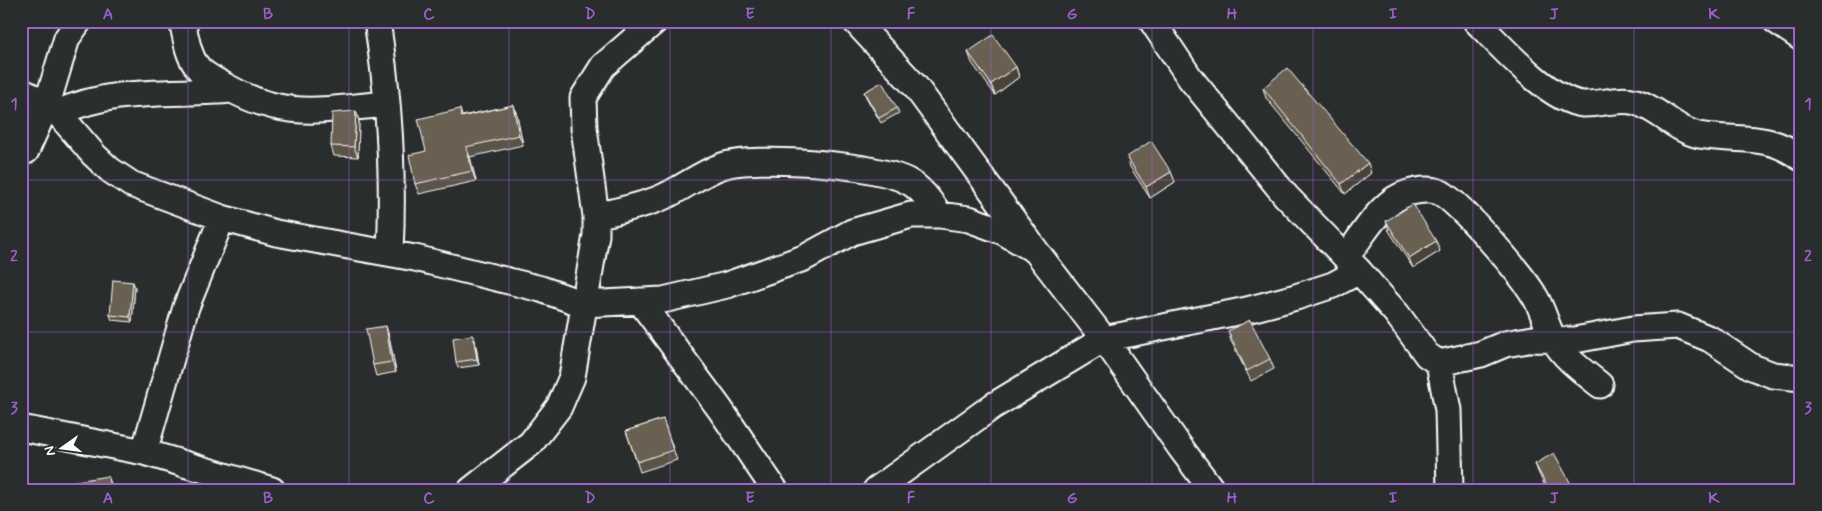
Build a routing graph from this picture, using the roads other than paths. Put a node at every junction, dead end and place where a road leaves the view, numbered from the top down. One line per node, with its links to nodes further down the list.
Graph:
1 (79, 21): 13 (street)
2 (182, 21): 10 (street)
3 (377, 21): 12 (street)
4 (655, 21): 17 (street)
5 (855, 21): 19 (street)
6 (1152, 21): 21 (street)
7 (1476, 21): 15 (street)
8 (1776, 21): 9 (street)
9 (1801, 38)
10 (232, 90): 12 (street); 13 (street)
11 (21, 91): 13 (street)
12 (387, 104): 20 (street)
13 (52, 108): 14 (street); 18 (street)
14 (21, 152)
15 (1801, 158)
16 (940, 215): 17 (street); 19 (street); 22 (street)
17 (596, 216): 23 (street)
18 (222, 218): 20 (street); 30 (street)
19 (1036, 251): 24 (street)
20 (390, 252): 23 (street)
21 (1352, 264): 24 (street); 25 (street); 26 (street)
22 (640, 301): 23 (street); 33 (street)
23 (583, 304): 32 (street)
24 (1104, 339): 34 (street); 35 (street)
25 (1554, 340): 26 (street); 27 (street); 28 (street)
26 (1439, 363): 36 (street)
27 (1801, 378)
28 (1600, 385)
29 (21, 428): 30 (street)
30 (144, 452): 31 (street)
31 (272, 490)
32 (471, 490)
33 (775, 490)
34 (876, 490)
35 (1212, 490)
36 (1450, 490)

